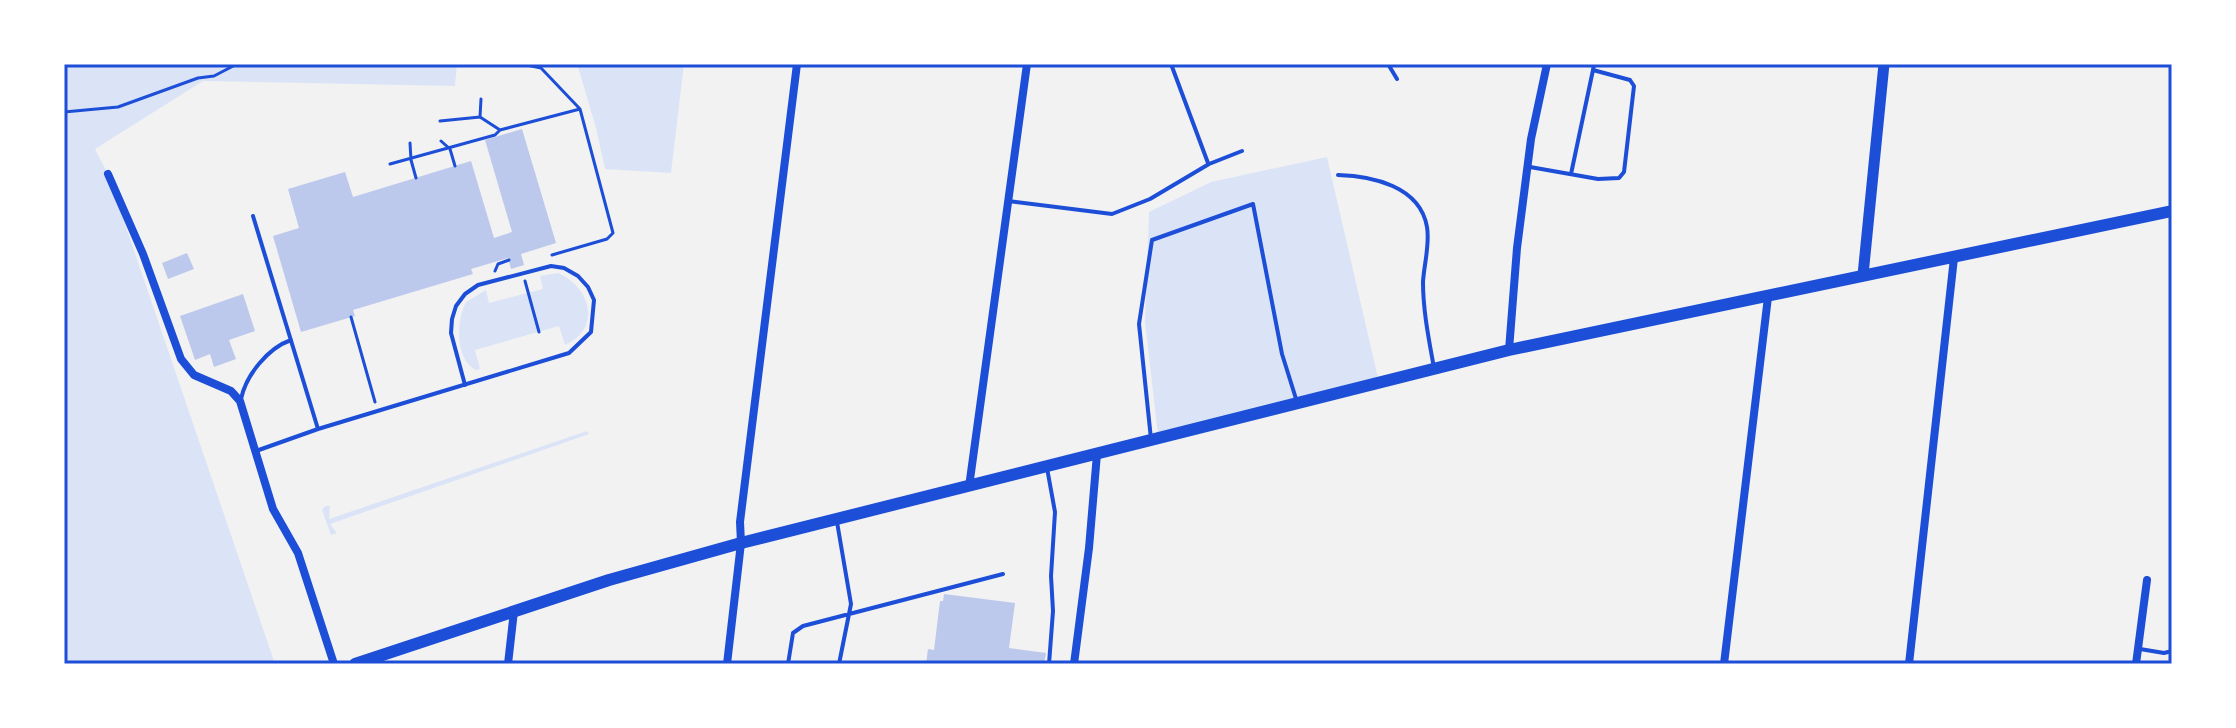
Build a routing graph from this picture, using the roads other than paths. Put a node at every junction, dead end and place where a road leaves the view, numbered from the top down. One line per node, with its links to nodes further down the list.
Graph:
1 (797, 64): 34 (street)
2 (1027, 64): 15 (street)
3 (1171, 64): 10 (lane)
4 (1388, 64): 8 (lane)
5 (1547, 64): 11 (street)
6 (1884, 64): 19 (street)
7 (1593, 67): 13 (lane); 13 (lane)
8 (1397, 79)
9 (1242, 151): 10 (lane)
10 (1209, 164): 15 (lane)
11 (1527, 167): 13 (lane); 22 (street)
12 (108, 174): 25 (street)
13 (1570, 174)
14 (1338, 175): 23 (lane)
15 (1008, 201): 32 (street)
16 (2172, 211): 18 (main road)
17 (253, 216): 21 (lane)
18 (1954, 258): 19 (main road); 50 (street)
19 (1863, 275): 20 (main road)
20 (1768, 297): 22 (main road); 49 (street)
21 (291, 340): 25 (lane); 27 (lane)
22 (1509, 350): 23 (main road)
23 (1435, 370): 26 (main road)
24 (465, 385): 24 (lane); 27 (lane)
25 (240, 401): 29 (street)
26 (1298, 405): 28 (main road); 28 (lane)
27 (318, 429): 29 (lane)
28 (1151, 441): 30 (main road)
29 (256, 451): 41 (street)
30 (1097, 454): 31 (main road); 48 (street)
31 (1047, 467): 32 (main road); 47 (lane)
32 (969, 487): 33 (main road)
33 (836, 519): 34 (main road); 38 (lane)
34 (741, 543): 37 (main road); 44 (street)
35 (1003, 574): 38 (lane)
36 (2147, 580): 39 (street)
37 (514, 611): 42 (main road); 43 (street)
38 (848, 612): 45 (lane); 46 (lane)
39 (2138, 649): 40 (lane); 51 (street)
40 (2172, 651)
41 (334, 664)
42 (355, 664)
43 (508, 664)
44 (727, 664)
45 (788, 664)
46 (839, 664)
47 (1049, 664)
48 (1074, 664)
49 (1724, 664)
50 (1909, 664)
51 (2136, 664)

